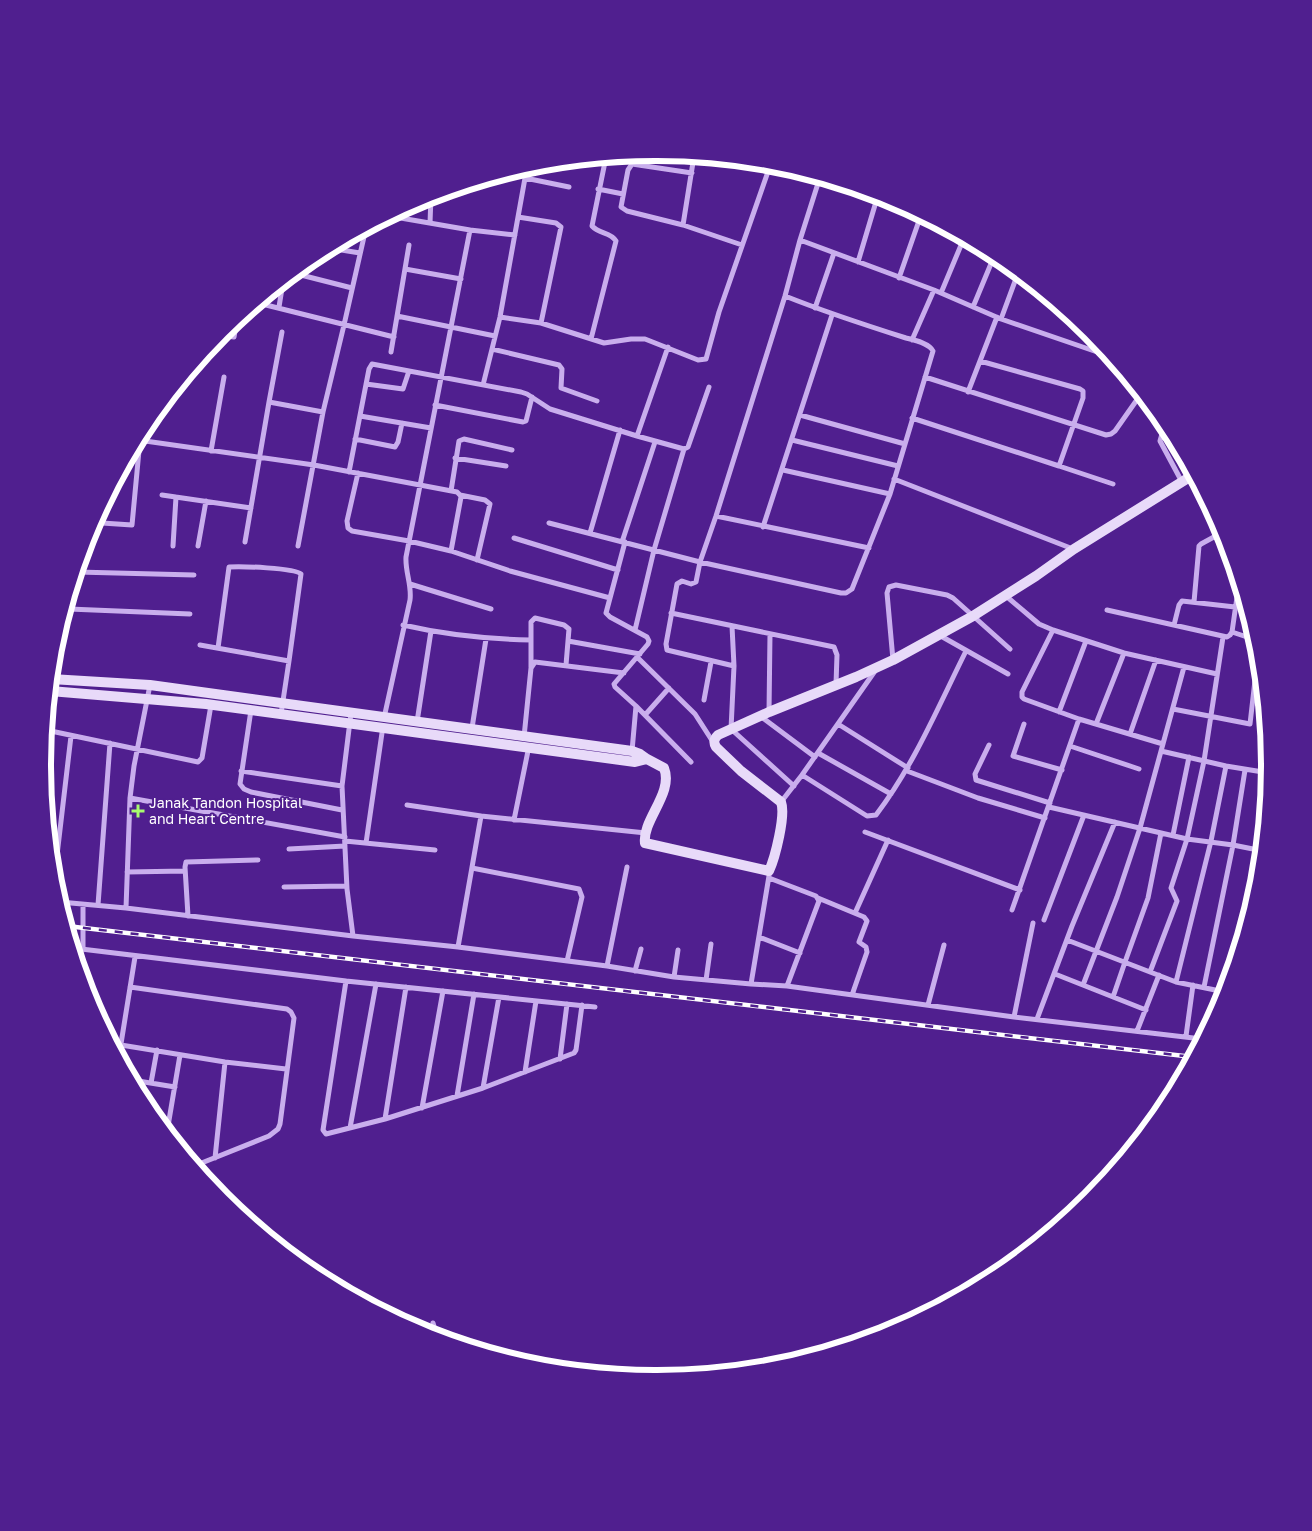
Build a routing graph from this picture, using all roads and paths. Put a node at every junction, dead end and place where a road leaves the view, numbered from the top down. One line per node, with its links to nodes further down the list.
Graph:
1 (693, 162): 4 (street)
2 (604, 163): 9 (street)
3 (768, 171): 24 (street)
4 (692, 173): 10 (street); 17 (street)
5 (525, 175): 6 (street)
6 (525, 178): 8 (street); 13 (street)
7 (818, 183): 21 (street)
8 (570, 187)
9 (598, 189): 10 (street); 54 (street)
10 (623, 194): 17 (street)
11 (876, 203): 28 (street)
12 (431, 205): 16 (street)
13 (518, 217): 19 (street); 48 (street)
14 (400, 218): 16 (street)
15 (919, 221): 32 (street)
16 (430, 223): 18 (street)
17 (683, 224): 24 (street)
18 (470, 230): 19 (street); 33 (street)
19 (515, 235): 46 (street)
20 (364, 237): 26 (street)
21 (800, 240): 27 (street); 39 (street)
22 (961, 244): 38 (street)
23 (408, 245): 30 (street)
24 (742, 245): 56 (street)
25 (341, 250): 26 (street)
26 (360, 253): 35 (street)
27 (834, 253): 28 (street); 43 (street)
28 (858, 262): 32 (street)
29 (992, 262): 42 (street)
30 (405, 269): 33 (street); 45 (street)
31 (303, 275): 35 (street)
32 (899, 278): 36 (street)
33 (460, 279): 50 (street)
34 (1015, 280): 47 (street)
35 (352, 288): 49 (street)
36 (934, 290): 38 (street); 55 (street)
37 (281, 292): 41 (street)
38 (941, 293): 42 (street)
39 (785, 296): 43 (street); 114 (street)
40 (266, 304): 41 (street)
41 (278, 307): 49 (street)
42 (973, 307): 47 (street)
43 (815, 308): 44 (street)
44 (832, 315): 55 (street); 75 (street)
45 (397, 316): 50 (street); 53 (street)
46 (500, 316): 48 (street); 52 (street)
47 (999, 318): 58 (street); 60 (street)
48 (541, 323): 54 (street)
49 (344, 325): 53 (street); 74 (street)
50 (451, 327): 52 (street); 64 (street)
51 (282, 332): 72 (street)
52 (495, 336): 57 (street)
53 (394, 338): 59 (street)
54 (591, 339): 56 (street)
55 (912, 340): 62 (street)
56 (668, 347): 83 (street)
57 (492, 349): 66 (street); 71 (street)
58 (1096, 351)
59 (392, 352)
60 (980, 361): 68 (street); 79 (street)
61 (408, 371): 64 (street); 65 (street); 65 (street)
62 (925, 377): 68 (street); 77 (street)
63 (224, 378): 91 (street)
64 (440, 378): 66 (street); 73 (street)
65 (366, 384): 76 (street)
66 (483, 385): 69 (street)
67 (709, 387): 89 (street)
68 (968, 392): 79 (street)
69 (532, 398): 73 (street); 81 (street)
70 (1137, 399): 79 (street)
71 (597, 401)
72 (269, 402): 74 (street); 93 (street)
73 (435, 405): 80 (street)
74 (323, 412): 95 (street)
75 (800, 415): 85 (street); 88 (street)
76 (360, 416): 78 (street); 84 (street)
77 (912, 418): 88 (street); 98 (street)
78 (402, 423): 80 (street); 84 (street)
79 (1074, 425): 98 (street)
80 (431, 428): 105 (street)
81 (620, 430): 83 (street); 118 (street)
82 (1162, 435): 104 (street)
83 (637, 436): 87 (street)
84 (355, 439): 100 (street)
85 (792, 440): 97 (street); 99 (street)
86 (146, 441): 91 (street)
87 (655, 442): 89 (street); 123 (street)
88 (904, 444): 97 (street)
89 (684, 449): 129 (street)
90 (512, 450): 94 (street)
91 (211, 451): 93 (street)
92 (138, 453): 115 (street)
93 (259, 458): 95 (street); 113 (street)
94 (455, 458): 96 (street); 107 (street)
95 (314, 465): 100 (street); 126 (street)
96 (506, 466)
97 (898, 466): 103 (street)
98 (1059, 466): 106 (street)
99 (782, 470): 108 (street); 117 (street)
100 (349, 472): 101 (street)
101 (358, 473): 105 (street); 121 (street)
102 (1188, 478): 104 (street)
103 (894, 479): 108 (street); 128 (street)
104 (1182, 482): 128 (street)
105 (420, 484): 107 (street); 121 (street)
106 (1114, 484)
107 (451, 491): 110 (street)
108 (890, 494): 127 (street)
109 (162, 495): 111 (street)
110 (460, 495): 130 (street); 131 (street)
111 (176, 497): 112 (street); 124 (street)
112 (206, 501): 113 (street); 125 (street)
113 (251, 508): 122 (street)
114 (716, 516): 117 (street); 132 (street)
115 (102, 523)
116 (548, 523): 118 (street)
117 (763, 527): 127 (street)
118 (590, 534): 123 (street)
119 (1216, 536): 140 (street)
120 (514, 538): 133 (street)
121 (409, 541): 130 (street); 136 (street)
122 (245, 542)
123 (624, 542): 129 (street); 133 (street)
124 (173, 546)
125 (198, 546)
126 (298, 546)
127 (869, 548): 132 (street)
128 (1074, 549): 137 (street)
129 (654, 550): 132 (street); 151 (street)
130 (451, 551): 131 (street)
131 (477, 560): 139 (street)
132 (700, 562): 145 (street)
133 (618, 570): 139 (street)
134 (83, 572): 135 (street)
135 (194, 575)
136 (410, 584): 143 (street); 148 (street)
137 (1006, 596): 147 (street); 152 (street)
138 (1237, 597): 141 (street)
139 (610, 598): 151 (street)
140 (1194, 602): 141 (street); 150 (street)
141 (1235, 607): 154 (street)
142 (72, 609): 146 (street)
143 (491, 609)
144 (1107, 610): 150 (street)
145 (671, 613): 149 (street); 172 (street)
146 (190, 614)
147 (973, 616): 156 (street); 165 (street); 169 (street)
148 (403, 625): 153 (street); 201 (street)
149 (732, 626): 155 (street); 174 (street)
150 (1174, 626): 157 (street)
151 (635, 630): 168 (street)
152 (1053, 630): 162 (street); 194 (street)
153 (431, 631): 159 (street); 200 (street)
154 (1232, 632): 157 (street); 158 (street)
155 (770, 634): 182 (street); 195 (street)
156 (939, 635): 166 (street); 169 (street)
157 (1223, 637): 180 (street)
158 (1246, 637)
159 (486, 639): 160 (street); 205 (street)
160 (531, 640): 161 (street); 176 (street)
161 (568, 641): 168 (street); 173 (street)
162 (1086, 641): 167 (street); 194 (street)
163 (200, 645): 164 (street)
164 (218, 648): 171 (street); 171 (street)
165 (1010, 649)
166 (966, 651): 179 (street); 225 (street)
167 (1124, 653): 170 (street); 204 (street)
168 (638, 656): 178 (street); 185 (street)
169 (894, 660): 177 (street)
170 (1156, 660): 175 (street); 208 (street)
171 (288, 661): 191 (street)
172 (712, 662): 174 (street); 188 (street)
173 (566, 665): 176 (street); 178 (street)
174 (734, 666): 206 (street)
175 (1184, 667): 180 (street); 192 (street)
176 (531, 668): 210 (street)
177 (877, 668): 182 (street); 202 (street)
178 (624, 673): 190 (street)
179 (1008, 674)
180 (1217, 674): 198 (street)
181 (57, 679): 184 (street)
182 (836, 684): 195 (street)
183 (1255, 684): 198 (street)
184 (150, 686): 187 (street); 191 (street)
185 (669, 688): 196 (street); 212 (street)
186 (56, 691): 187 (street)
187 (148, 698): 189 (street); 216 (street)
188 (704, 700)
189 (211, 705): 193 (street); 216 (street)
190 (636, 706): 196 (street); 218 (street)
191 (282, 709): 193 (street); 197 (street)
192 (1173, 709): 198 (street); 213 (street)
193 (251, 710): 227 (street)
194 (1059, 712): 199 (street)
195 (764, 714): 206 (street); 219 (street)
196 (645, 715): 223 (street)
197 (350, 718): 201 (street); 232 (street)
198 (1210, 718): 222 (street)
199 (1079, 720): 204 (street); 215 (street)
200 (417, 722): 201 (street); 205 (street)
201 (383, 723): 210 (street); 254 (street)
202 (838, 724): 219 (street); 225 (street)
203 (1024, 724): 228 (street)
204 (1096, 724): 208 (street)
205 (472, 728): 210 (street)
206 (731, 729): 212 (street); 233 (street)
207 (53, 732): 209 (street)
208 (1130, 734): 213 (street)
209 (70, 736): 211 (street); 259 (street)
210 (528, 741): 218 (street); 221 (street); 243 (street)
211 (110, 743): 216 (street); 271 (street)
212 (714, 743): 236 (street)
213 (1163, 744): 217 (street)
214 (989, 745): 238 (street)
215 (1070, 746): 226 (street); 228 (street)
216 (137, 749): 235 (street)
217 (1161, 751): 220 (street); 245 (street)
218 (632, 752): 221 (street)
219 (816, 755): 231 (street); 234 (street)
220 (1189, 757): 222 (street); 249 (street)
221 (647, 760): 247 (street)
222 (1204, 761): 224 (street); 250 (street)
223 (691, 762)
224 (1226, 766): 229 (street); 253 (street)
225 (907, 769): 234 (street); 242 (street)
226 (1139, 769)
227 (242, 770): 232 (street); 239 (street)
228 (1062, 770): 238 (street)
229 (1245, 770): 230 (street); 255 (street)
230 (1261, 772)
231 (802, 775): 233 (street); 234 (street)
232 (342, 786): 239 (street)
233 (794, 786): 236 (street)
234 (891, 794)
235 (130, 798): 252 (street); 264 (street)
236 (781, 802): 265 (street)
237 (407, 805): 241 (street)
238 (1050, 805): 240 (street); 242 (street)
239 (342, 810): 252 (street)
240 (1084, 815): 244 (street); 277 (street)
241 (481, 816): 243 (street); 262 (street)
242 (1045, 818): 268 (street)
243 (514, 820): 247 (street)
244 (1115, 822): 245 (street); 281 (street)
245 (1140, 828): 248 (street); 288 (street)
246 (865, 832): 251 (street)
247 (646, 833): 265 (street)
248 (1161, 833): 249 (street); 292 (street)
249 (1173, 835): 250 (street)
250 (1187, 839): 253 (street); 295 (street)
251 (888, 840): 268 (street); 275 (street)
252 (345, 841): 254 (street); 256 (street); 266 (street)
253 (1211, 842): 255 (street); 301 (street)
254 (366, 843): 258 (street)
255 (1232, 845): 257 (street); 309 (street)
256 (289, 849)
257 (1255, 849)
258 (435, 850)
259 (57, 851)
260 (258, 860): 263 (street)
261 (627, 867): 293 (street)
262 (472, 868): 284 (street); 291 (street)
263 (185, 871): 264 (street); 276 (street)
264 (127, 872): 273 (street)
265 (769, 874): 269 (street); 280 (street)
266 (346, 886): 267 (street); 279 (street)
267 (284, 887)
268 (1020, 890): 274 (street)
269 (818, 898): 275 (street); 289 (street)
270 (68, 903): 272 (street)
271 (98, 905): 272 (street); 273 (street)
272 (83, 906): 286 (street)
273 (126, 908): 276 (street)
274 (1012, 910)
275 (855, 914): 313 (street)
276 (188, 916): 279 (street)
277 (1044, 920)
278 (1033, 923): 322 (street)
279 (353, 936): 284 (street)
280 (759, 937): 289 (street); 303 (street)
281 (1067, 940): 288 (street); 296 (street)
282 (711, 944): 299 (street)
283 (944, 945): 319 (street)
284 (458, 947): 291 (street)
285 (641, 949): 294 (street)
286 (83, 950): 290 (street)
287 (678, 950): 298 (street)
288 (1096, 950): 292 (street); 304 (street)
289 (800, 953): 306 (street)
290 (135, 957): 300 (street); 307 (street)
291 (567, 961): 293 (street)
292 (1124, 962): 295 (street); 315 (street)
293 (607, 966): 294 (street)
294 (635, 971): 298 (street)
295 (1150, 972): 297 (street)
296 (1055, 974): 304 (street); 323 (street)
297 (1159, 975): 301 (street); 321 (street)
298 (674, 977): 299 (street)
299 (706, 980): 303 (street)
300 (346, 981): 302 (street); 342 (street)
301 (1176, 982): 305 (street)
302 (376, 984): 308 (street); 342 (street)
303 (751, 984): 306 (street)
304 (1083, 985): 315 (street)
305 (1193, 985): 309 (street); 325 (street)
306 (787, 986): 313 (street)
307 (130, 987): 327 (street); 332 (street)
308 (406, 987): 310 (street); 340 (street)
309 (1204, 988): 311 (street)
310 (443, 991): 312 (street); 339 (street)
311 (1217, 991)
312 (474, 994): 314 (street); 338 (street)
313 (852, 995): 319 (street)
314 (499, 997): 316 (street); 337 (street)
315 (1114, 997): 321 (street)
316 (536, 1000): 317 (street); 333 (street)
317 (566, 1004): 318 (street); 330 (street)
318 (582, 1005): 320 (street); 330 (street)
319 (928, 1005): 322 (street)
320 (595, 1007)
321 (1146, 1010): 324 (street)
322 (1014, 1017): 323 (street)
323 (1037, 1020): 324 (street)
324 (1137, 1030): 325 (street)
325 (1186, 1036): 326 (street)
326 (1196, 1038)
327 (121, 1045): 328 (street)
328 (157, 1050): 329 (street); 335 (street)
329 (180, 1055): 331 (street); 336 (street)
330 (560, 1059): 333 (street)
331 (225, 1062): 332 (street); 343 (street)
332 (286, 1069): 343 (street)
333 (525, 1072): 337 (street)
334 (140, 1081): 335 (street)
335 (151, 1083): 336 (street)
336 (175, 1087): 341 (street)
337 (483, 1088): 338 (street)
338 (457, 1096): 339 (street)
339 (422, 1108): 340 (street)
340 (385, 1119): 342 (street)
341 (169, 1123)
342 (350, 1128)
343 (215, 1158): 344 (street)
344 (201, 1163)
345 (432, 1323): 346 (street)
346 (434, 1327)

